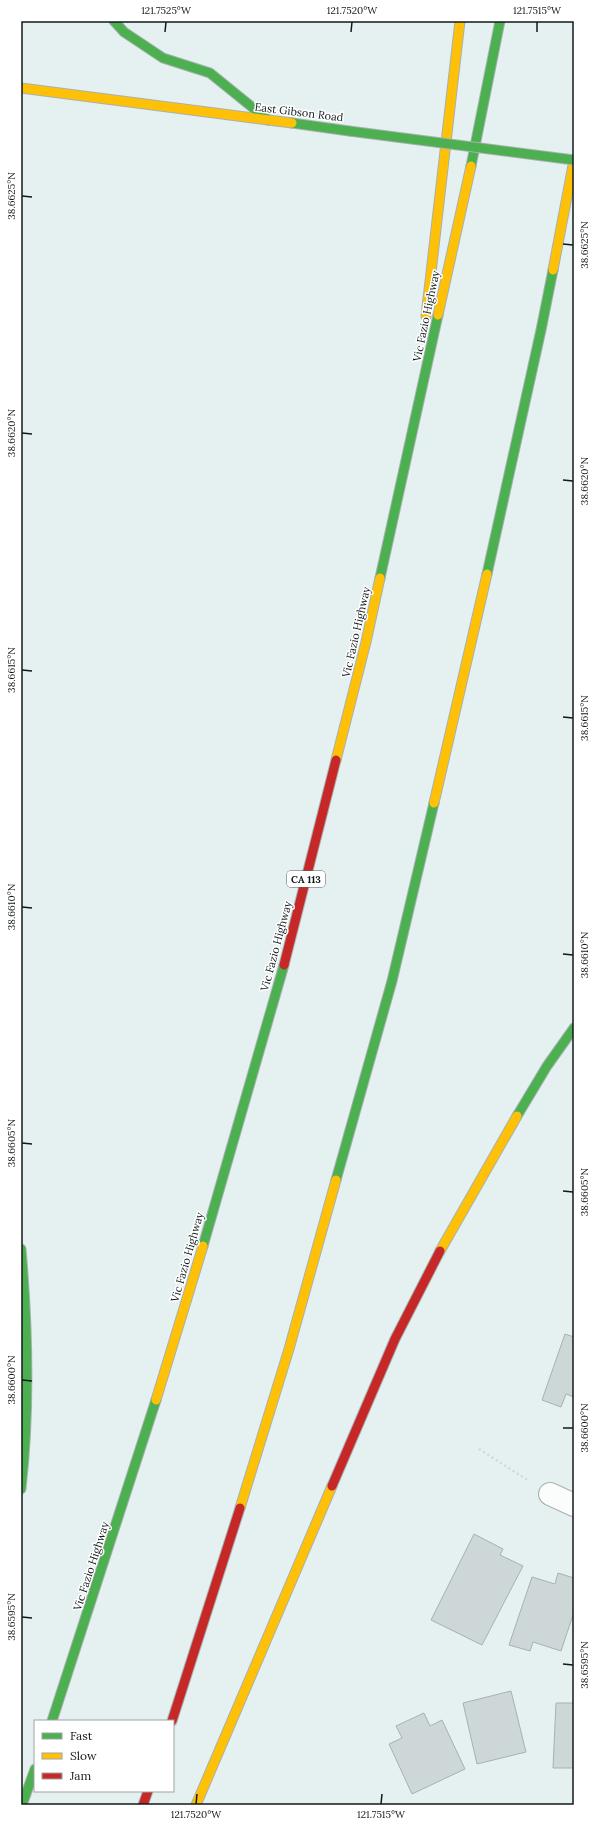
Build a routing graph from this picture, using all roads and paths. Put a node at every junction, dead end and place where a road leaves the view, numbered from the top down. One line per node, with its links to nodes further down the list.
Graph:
1 (114, 21): 5 (main road)
2 (460, 21): 7 (main road)
3 (500, 21): 9 (main road, Vic Fazio Highway / CA 113)
4 (21, 88): 5 (main road, East Gibson Road)
5 (268, 120): 6 (main road, East Gibson Road, bridge)
6 (574, 160): 17 (main road)
7 (425, 326)
8 (423, 342): 9 (main road)
9 (412, 436): 16 (main road, Vic Fazio Highway / CA 113)
10 (574, 1028): 22 (main road)
11 (21, 1249): 13 (main road)
12 (479, 1449): 14 (path)
13 (21, 1489)
14 (550, 1494): 15 (street)
15 (574, 1505)
16 (52, 1720)
17 (172, 1720)
18 (34, 1772): 20 (main road)
19 (148, 1792): 21 (main road)
20 (22, 1805)
21 (143, 1805)
22 (196, 1805)

